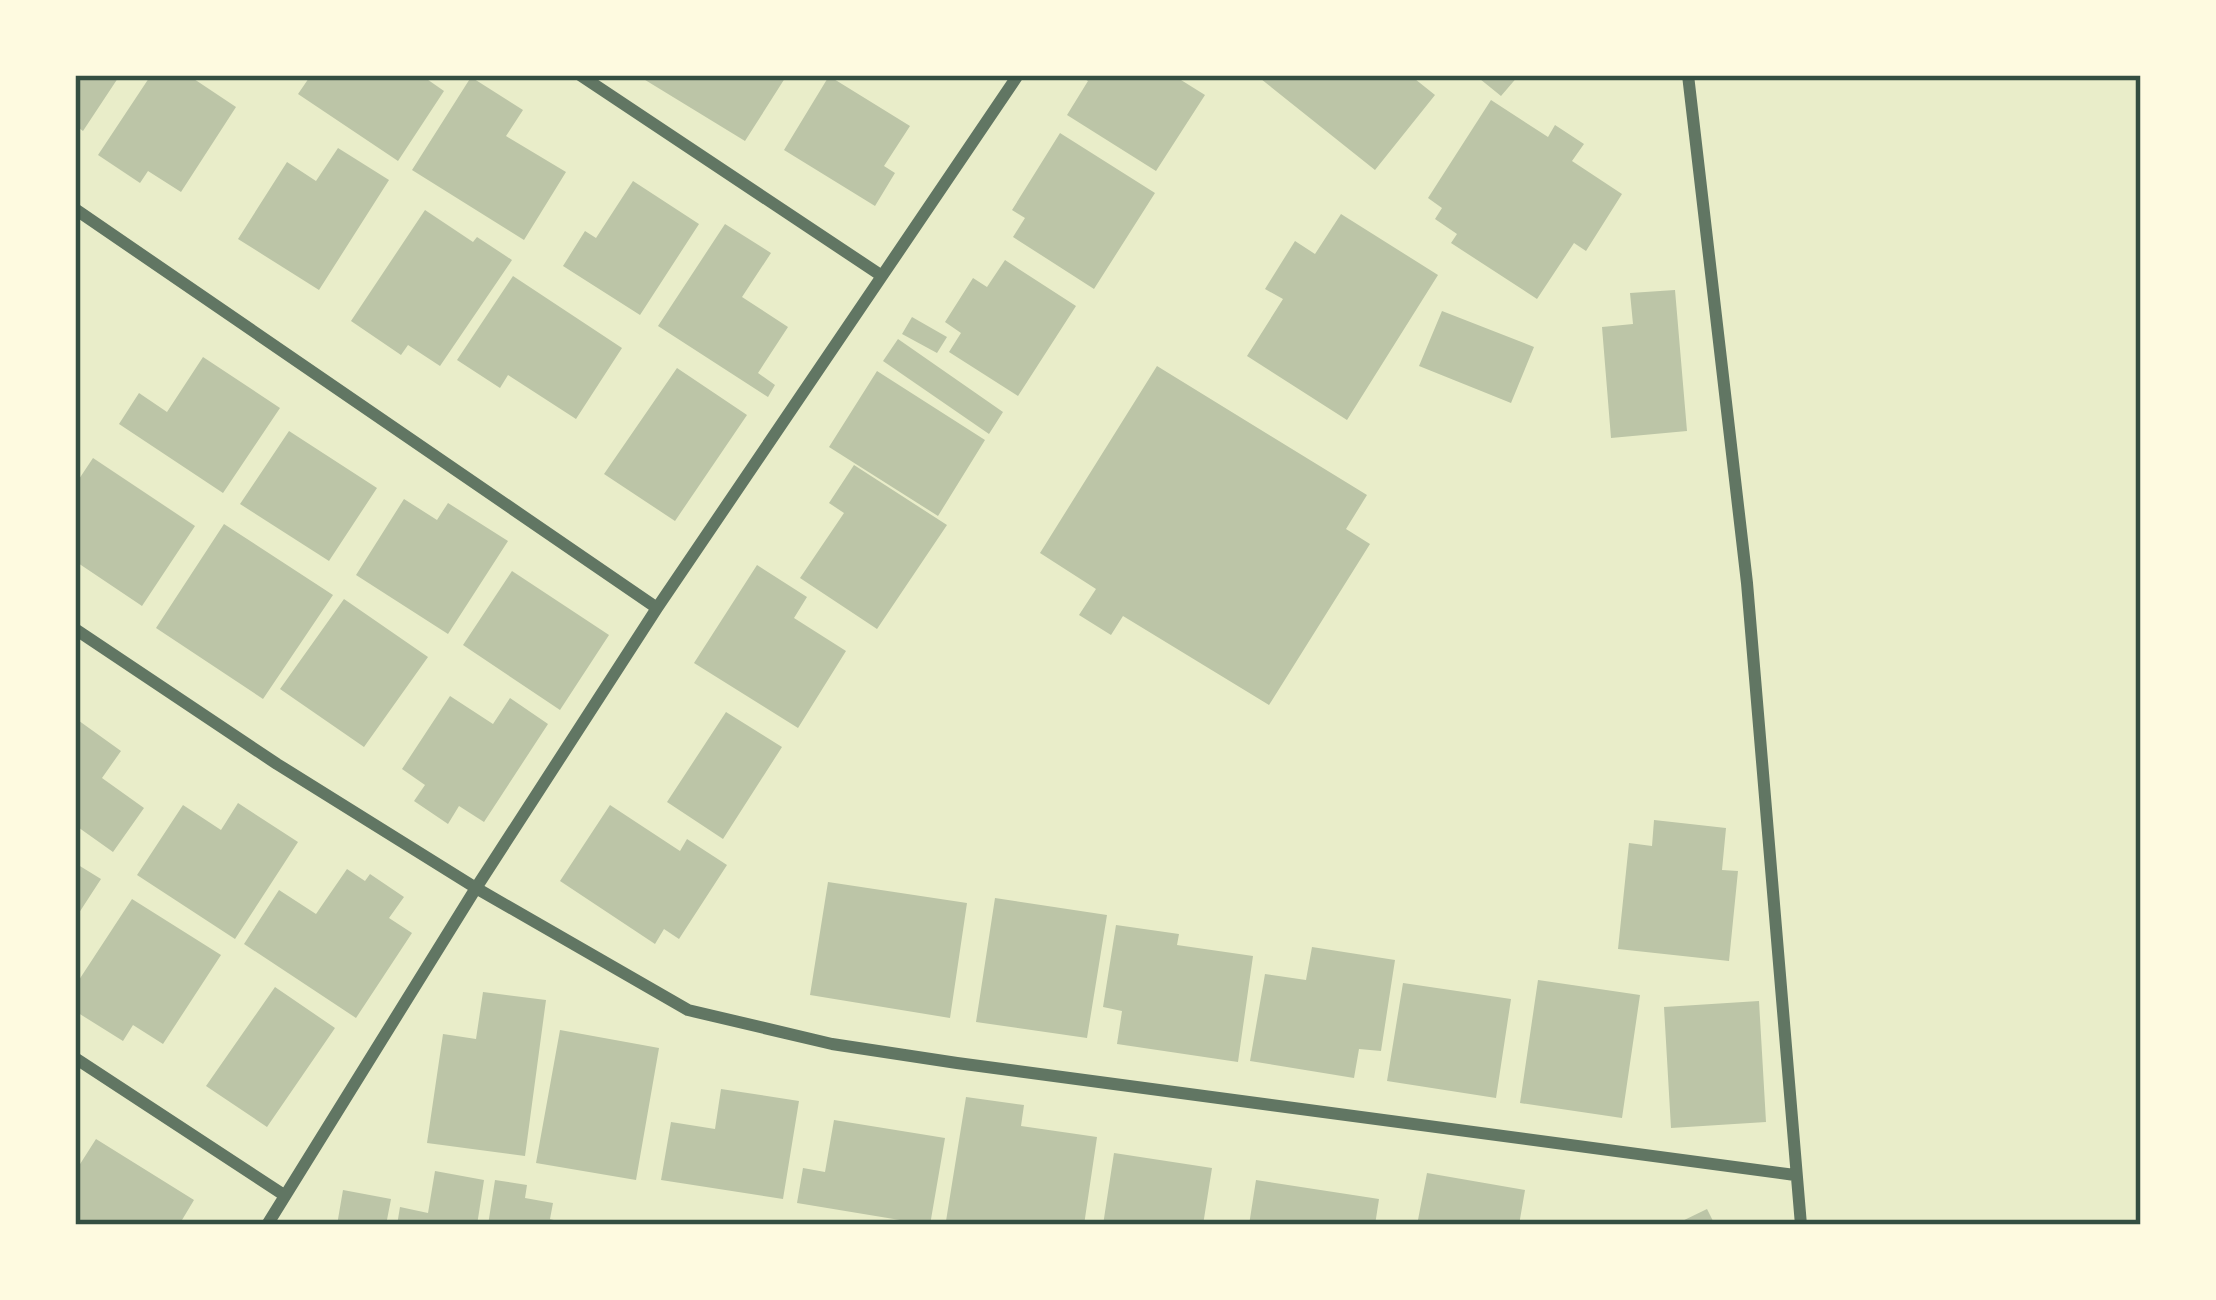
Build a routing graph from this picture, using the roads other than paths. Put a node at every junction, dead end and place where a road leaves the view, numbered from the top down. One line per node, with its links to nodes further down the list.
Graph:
1 (580, 75): 5 (street)
2 (1018, 75): 5 (street)
3 (1688, 75): 10 (street)
4 (75, 209): 6 (street)
5 (882, 276): 6 (street)
6 (657, 608): 8 (street)
7 (75, 629): 8 (street)
8 (476, 888): 10 (street); 11 (street)
9 (75, 1058): 11 (street)
10 (1795, 1175): 13 (street)
11 (284, 1195): 12 (street)
12 (267, 1225)
13 (1801, 1225)

